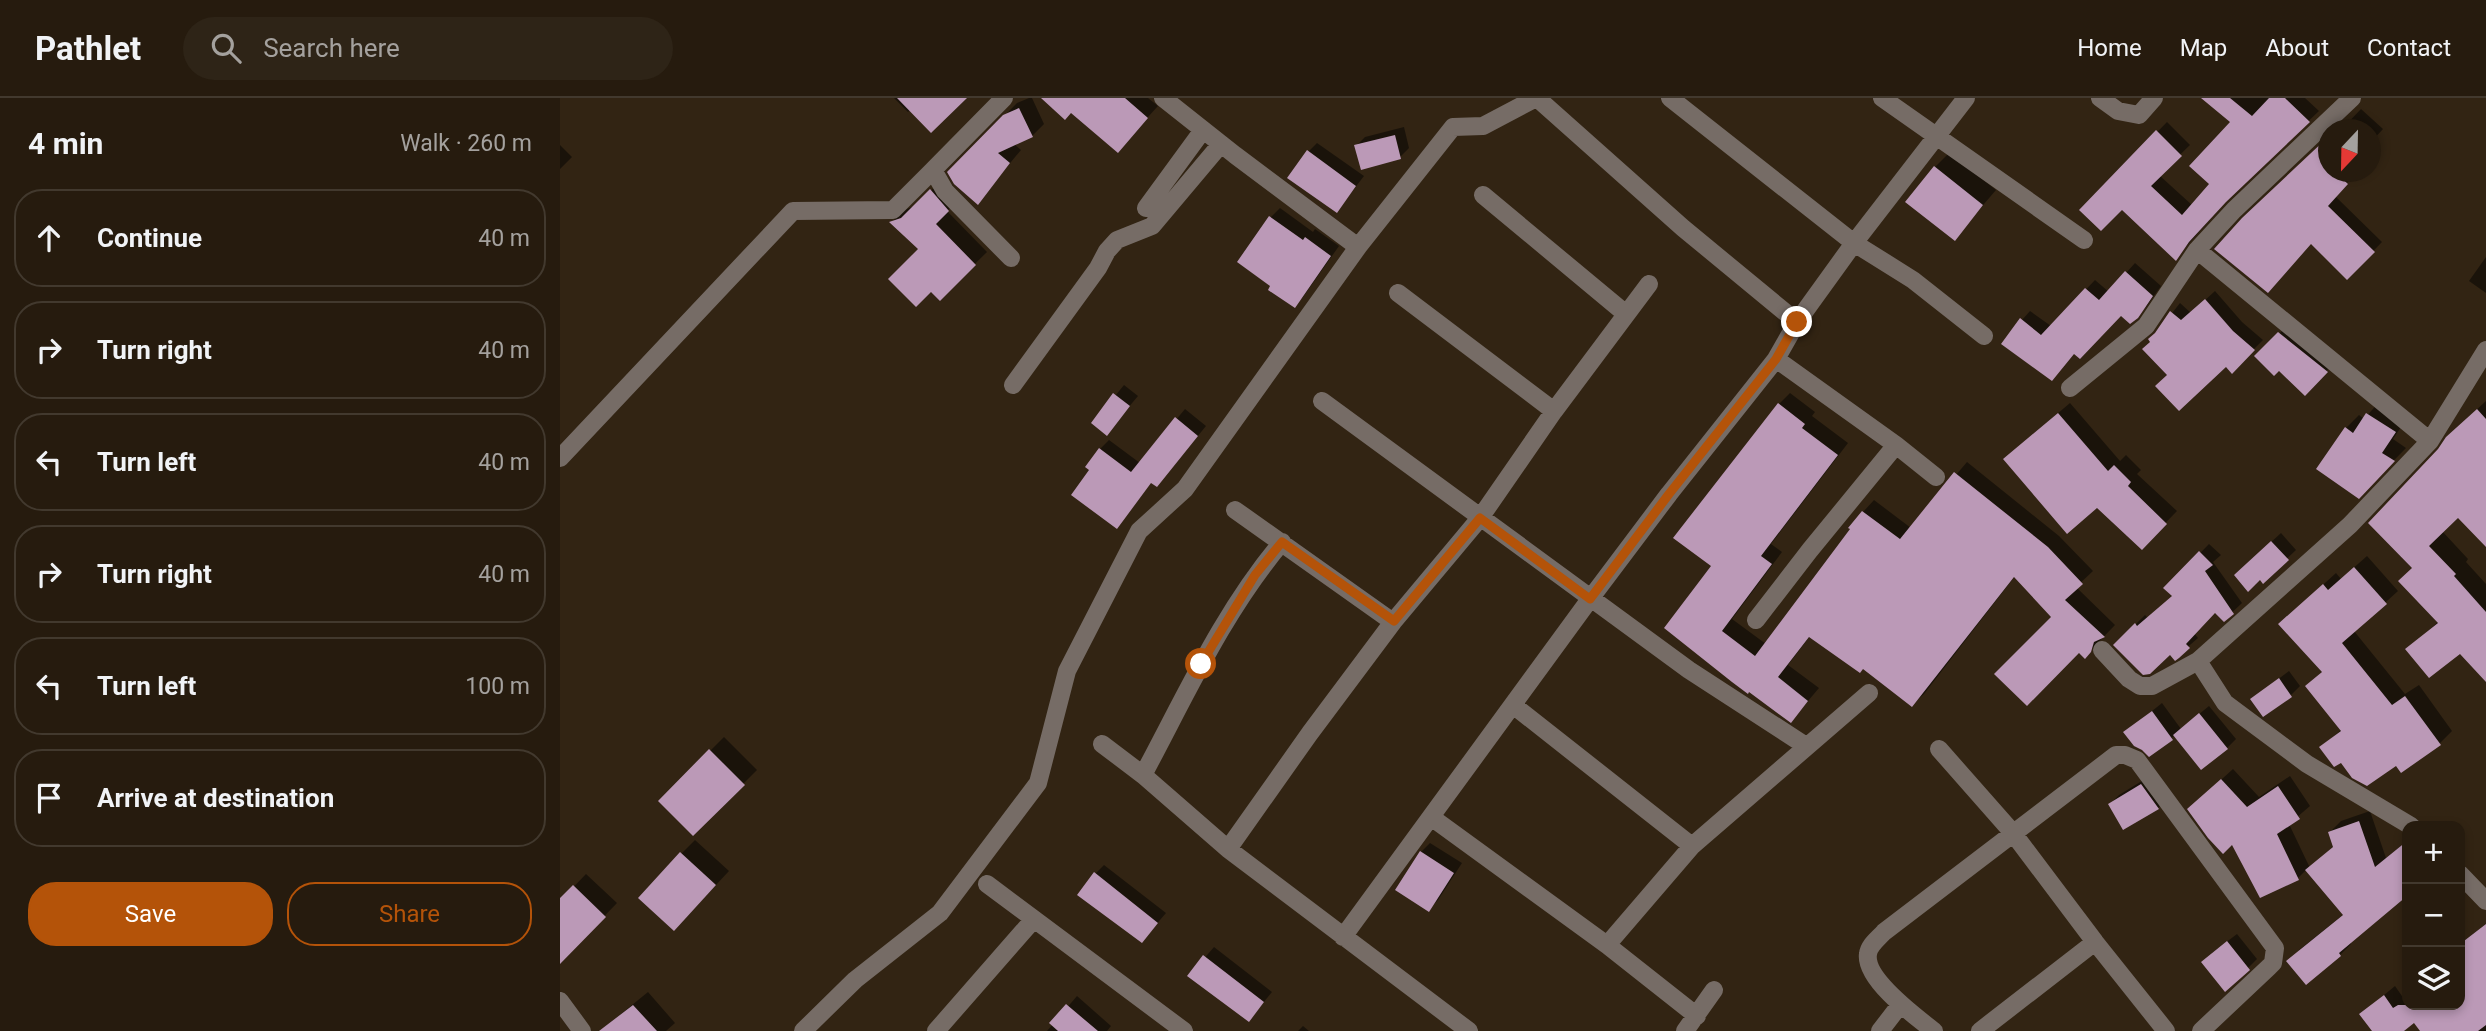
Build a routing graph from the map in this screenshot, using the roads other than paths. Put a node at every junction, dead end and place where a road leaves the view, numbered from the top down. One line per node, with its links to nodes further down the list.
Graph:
1 (1004, 98): 13 (street)
2 (1163, 98): 10 (street)
3 (1536, 98): 18 (street); 24 (street)
4 (1670, 98): 17 (street)
5 (1882, 98): 11 (street)
6 (1966, 98): 11 (street)
7 (2100, 98): 8 (street)
8 (2154, 98)
9 (2352, 98): 19 (street)
10 (1203, 130): 12 (street); 15 (street)
11 (1935, 136): 16 (street); 17 (street)
12 (1221, 144): 18 (street); 28 (street)
13 (933, 170): 20 (street); 34 (street)
14 (1483, 195): 23 (street)
15 (1146, 208)
16 (2084, 240)
17 (1854, 243): 24 (street); 25 (street)
18 (1358, 247): 68 (street)
19 (2197, 250): 29 (street); 32 (street)
20 (1012, 258)
21 (1649, 284): 23 (street)
22 (1398, 293): 31 (street)
23 (1626, 314): 31 (street)
24 (1797, 322): 27 (street)
25 (1984, 336)
26 (2486, 350): 32 (street)
27 (1776, 359): 33 (street); 39 (street)
28 (1013, 385)
29 (2070, 387)
30 (1322, 401): 37 (street)
31 (1554, 411): 37 (street)
32 (2430, 441): 43 (street)
33 (1896, 445): 35 (street); 40 (street)
34 (560, 457)
35 (1937, 477)
36 (1235, 510): 38 (street)
37 (1480, 518): 39 (street); 41 (street)
38 (1282, 542): 41 (street); 49 (street)
39 (1590, 599): 45 (street); 47 (street)
40 (1756, 620)
41 (1394, 621): 54 (street)
42 (2102, 650): 43 (street)
43 (2197, 661): 51 (street)
44 (1869, 693): 47 (street)
45 (1513, 705): 50 (street); 53 (street)
46 (1102, 744): 49 (street)
47 (1806, 746): 53 (street)
48 (1939, 749): 52 (street)
49 (1143, 775): 54 (street)
50 (1431, 817): 59 (street); 61 (street)
51 (2403, 821)
52 (2013, 833): 60 (street); 64 (street); 77 (street)
53 (1692, 846): 61 (street)
54 (1228, 849): 59 (street)
55 (2465, 879): 57 (street)
56 (987, 884): 58 (street)
57 (2486, 901)
58 (1034, 919): 66 (street); 69 (street)
59 (1343, 937): 71 (street)
60 (2095, 942): 75 (street); 76 (street)
61 (1607, 945): 65 (street)
62 (1714, 990): 65 (street)
63 (560, 1001): 67 (street)
64 (1900, 1005): 73 (street); 74 (street)
65 (1697, 1016): 72 (street)
66 (1162, 1024): 70 (street)
67 (582, 1031)
68 (803, 1031)
69 (936, 1031)
70 (1184, 1031)
71 (1469, 1031)
72 (1685, 1031)
73 (1880, 1031)
74 (1934, 1031)
75 (1980, 1031)
76 (2166, 1031)
77 (2201, 1031)

